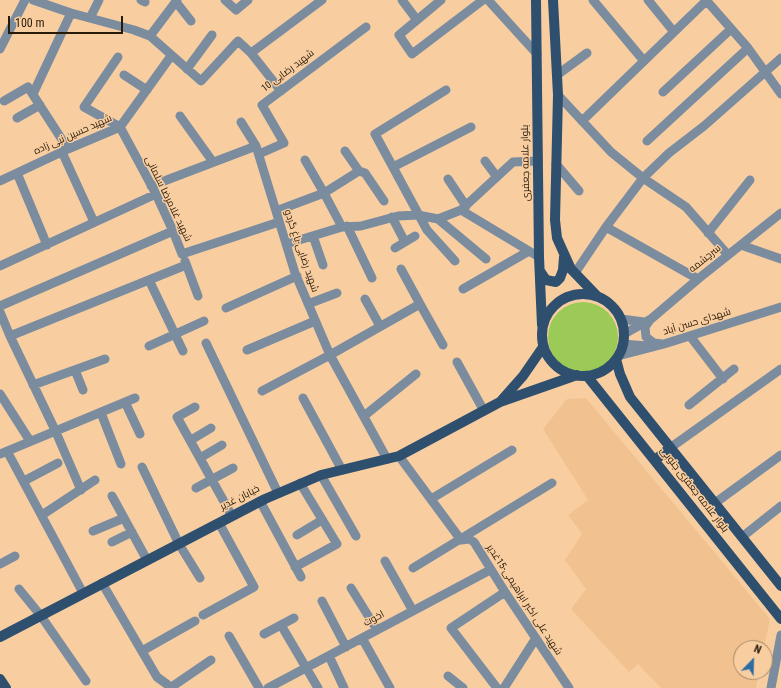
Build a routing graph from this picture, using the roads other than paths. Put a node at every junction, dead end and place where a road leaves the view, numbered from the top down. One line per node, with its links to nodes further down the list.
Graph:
1 (25, 0): 27 (street)
2 (34, 0): 17 (street)
3 (99, 0): 18 (street)
4 (226, 0): 5 (street)
5 (248, 0)
6 (322, 0): 29 (street)
7 (402, 0): 19 (street)
8 (441, 0): 19 (street)
9 (483, 0): 19 (street)
10 (488, 0): 30 (street)
11 (536, 0): 30 (main road, بلوار علامه جعفری)
12 (553, 0): 38 (main road)
13 (593, 0): 34 (street)
14 (648, 0): 23 (street)
15 (706, 0): 22 (street); 23 (street)
16 (176, 1): 20 (street); 25 (street)
17 (71, 13): 18 (street); 39 (street)
18 (90, 18): 25 (street)
19 (417, 20)
20 (191, 21)
21 (366, 27): 42 (street, شهید رضایی 10)
22 (731, 28): 26 (street); 43 (street)
23 (674, 32): 34 (street)
24 (212, 35): 35 (street)
25 (150, 36): 31 (street)
26 (748, 48): 36 (street); 54 (street)
27 (0, 49)
28 (587, 53): 38 (street)
29 (251, 54): 35 (street); 42 (street)
30 (537, 54): 60 (main road, بلوار علامه جعفری)
31 (171, 56): 35 (street); 40 (street, شهید حسین نبی زاده)
32 (118, 57): 52 (street)
33 (781, 58): 36 (street)
34 (644, 61): 50 (street)
35 (187, 69)
36 (765, 71): 44 (street); 67 (street)
37 (124, 75): 40 (street)
38 (557, 75): 45 (main road)
39 (30, 90): 46 (street); 47 (street)
40 (147, 90): 52 (street, شهید حسین نبی زاده)
41 (446, 90): 63 (street)
42 (281, 91): 56 (street, شهید رضایی 10)
43 (663, 92)
44 (781, 94)
45 (558, 96): 50 (street); 62 (main road)
46 (4, 100)
47 (40, 105): 49 (street); 55 (street)
48 (180, 116): 61 (street)
49 (17, 118)
50 (582, 121): 67 (street)
51 (242, 122): 56 (street, شهید رضایی-باغ گردو)
52 (120, 127): 55 (street, شهید حسین نبی زاده); 71 (street, شهید غلامرضا سلمانی)
53 (471, 127): 63 (street)
54 (647, 141)
55 (65, 150): 65 (street, شهید حسین نبی زاده); 82 (street)
56 (257, 150): 61 (street); 77 (street, شهید رضایی-باغ گردو)
57 (344, 151): 64 (street)
58 (304, 160): 73 (street)
59 (485, 161): 66 (street)
60 (538, 161): 66 (street); 99 (main road, بلوار علامه جعفری)
61 (213, 162): 71 (street)
62 (556, 164): 72 (street); 97 (main road)
63 (393, 166): 79 (street)
64 (359, 171): 73 (street); 75 (street)
65 (17, 173): 70 (street, شهید حسین نبی زاده); 93 (street)
66 (496, 177): 76 (street)
67 (643, 178): 85 (street); 87 (street)
68 (448, 179): 76 (street)
69 (750, 180): 87 (street)
70 (0, 181)
71 (151, 186): 74 (street, شهید غلامرضا سلمانی)
72 (578, 191)
73 (324, 193): 77 (street); 84 (street)
74 (156, 194): 82 (street); 86 (street, شهید غلامرضا سلمانی)
75 (384, 200)
76 (463, 208): 81 (street); 95 (street)
77 (276, 211): 83 (street, شهید رضایی-باغ گردو)
78 (781, 213): 92 (street, سرچشمه)
79 (418, 215): 80 (street); 81 (street); 102 (street)
80 (392, 217): 84 (street); 90 (street)
81 (438, 219): 100 (street)
82 (94, 222): 93 (street)
83 (279, 222): 91 (street, شهید رضایی-باغ گردو); 96 (street, شهید غلامرضا سلمانی)
84 (344, 227): 88 (street); 110 (street)
85 (606, 227): 108 (street); 112 (street)
86 (173, 231): 96 (street, شهید غلامرضا سلمانی); 120 (street)
87 (708, 233): 98 (street)
88 (313, 236): 91 (street); 104 (street)
89 (415, 236): 90 (street)
90 (405, 242): 94 (street)
91 (286, 244): 109 (street, شهید رضایی-باغ گردو)
92 (742, 244): 98 (street, سرچشمه); 101 (street)
93 (47, 245): 105 (street)
94 (395, 248)
95 (529, 251): 99 (street); 113 (street)
96 (182, 254): 103 (street)
97 (564, 256): 107 (main road); 108 (main road)
98 (728, 256): 112 (street, سرچشمه)
99 (539, 257): 107 (main road, بلوار علامه جعفری)
100 (486, 259)
101 (781, 259)
102 (455, 261)
103 (186, 265): 111 (street); 115 (street)
104 (323, 265)
105 (0, 266)
106 (401, 269): 119 (street)
107 (540, 271): 128 (main road, بلوار علامه جعفری)
108 (575, 273): 116 (main road)
109 (297, 276): 118 (street, شهید رضایی-باغ گردو); 122 (street)
110 (372, 278)
111 (149, 280): 130 (street); 132 (street)
112 (698, 280): 125 (street, سرچشمه)
113 (463, 289)
114 (337, 293): 118 (street)
115 (198, 296)
116 (597, 296): 124 (main road); 128 (main road)
117 (365, 299): 129 (street)
118 (308, 304): 127 (street, شهید رضایی-باغ گردو)
119 (420, 304): 129 (street); 137 (street)
120 (0, 306)
121 (781, 307): 133 (street, شهدای حسن آباد)
122 (226, 308)
123 (1, 318): 132 (street)
124 (621, 319): 125 (street); 131 (main road)
125 (647, 320): 131 (street, سرچشمه); 136 (street)
126 (204, 321): 130 (street)
127 (315, 321): 141 (street); 143 (street, شهید رضایی-باغ گردو)
128 (542, 325): 139 (main road)
129 (380, 326): 143 (street)
130 (175, 334): 138 (street); 142 (street)
131 (624, 334): 135 (main road)
132 (10, 336): 153 (street)
133 (690, 336): 136 (street, شهدای حسن آباد); 152 (street)
134 (206, 343): 193 (street)
135 (623, 344): 140 (street); 144 (main road)
136 (664, 344): 140 (street, شهدای حسن آباد)
137 (443, 345)
138 (149, 346)
139 (543, 347): 151 (main road); 160 (main road)
140 (653, 347): 144 (street, شهدای حسن آباد)
141 (247, 350)
142 (183, 352)
143 (330, 355): 155 (street); 165 (street, شهید رضایی-باغ گردو)
144 (617, 358): 151 (main road); 172 (main road, بلوار علامه جعفری جنوبی)
145 (105, 359): 149 (street)
146 (458, 362): 163 (street)
147 (734, 369): 152 (street)
148 (781, 369): 172 (street)
149 (75, 370): 153 (street); 154 (street)
150 (416, 374): 165 (street)
151 (582, 376): 160 (main road); 179 (main road, بلوار علامه جعفری جنوبی)
152 (723, 379): 161 (street)
153 (33, 384): 167 (street)
154 (83, 390)
155 (262, 391)
156 (0, 394): 170 (street)
157 (135, 398): 159 (street)
158 (303, 398): 184 (street)
159 (125, 402): 164 (street); 168 (street)
160 (500, 402): 163 (main road, خیابان غدیر)
161 (689, 405)
162 (195, 408): 169 (street)
163 (484, 411): 176 (main road, خیابان غدیر)
164 (101, 413): 167 (street); 181 (street)
165 (364, 416): 178 (street, شهید رضایی-باغ گردو)
166 (211, 428): 169 (street)
167 (55, 430): 170 (street); 192 (street)
168 (140, 434)
169 (191, 440): 177 (street)
170 (30, 441): 174 (street)
171 (222, 445): 177 (street)
172 (670, 448): 179 (main road); 197 (main road, بلوار علامه جعفری جنوبی)
173 (512, 450): 195 (street)
174 (4, 452): 188 (street)
175 (781, 455): 197 (street)
176 (399, 456): 178 (main road, خیابان غدیر); 195 (street, شهید علی اکبر ابراهیمی-15غدیر)
177 (200, 458): 186 (street)
178 (387, 459): 184 (main road, خیابان غدیر)
179 (655, 460): 232 (main road, بلوار علامه جعفری جنوبی)
180 (58, 463): 188 (street)
181 (121, 464)
182 (142, 468): 211 (street)
183 (233, 468): 186 (street)
184 (342, 470): 185 (main road, خیابان غدیر)
185 (321, 475): 189 (main road, خیابان غدیر); 207 (street)
186 (212, 479): 191 (street); 200 (street)
187 (95, 480): 192 (street)
188 (24, 481): 199 (street)
189 (300, 483): 193 (main road, خیابان غدیر); 202 (street)
190 (552, 484): 209 (street)
191 (196, 488)
192 (81, 490): 199 (street)
193 (278, 493): 196 (main road, خیابان غدیر)
194 (112, 496): 201 (street)
195 (431, 499): 209 (street, شهید علی اکبر ابراهیمی-15غدیر)
196 (260, 501): 200 (main road, خیابان غدیر); 216 (street)
197 (715, 503): 208 (main road, بلوار علامه جعفری جنوبی)
198 (781, 506): 208 (street)
199 (42, 515): 226 (street)
200 (232, 516): 203 (main road, خیابان غدیر)
201 (124, 518): 204 (street); 205 (street)
202 (322, 520): 206 (street); 216 (street)
203 (219, 523): 211 (main road, خیابان غدیر); 229 (street)
204 (93, 530)
205 (132, 532): 210 (street); 213 (street)
206 (297, 535)
207 (356, 536)
208 (742, 537): 222 (main road, بلوار علامه جعفری جنوبی)
209 (461, 540): 217 (street); 218 (street, شهید علی اکبر ابراهیمی-15غدیر)
210 (112, 542)
211 (179, 544): 213 (main road, خیابان غدیر); 220 (street)
212 (15, 556): 215 (street)
213 (147, 560): 221 (main road, خیابان غدیر)
214 (385, 561): 228 (street)
215 (0, 564)
216 (295, 566): 219 (street)
217 (413, 568)
218 (490, 570): 225 (street, شهید علی اکبر ابراهیمی-15غدیر); 228 (street, اخوت)
219 (301, 577)
220 (200, 578)
221 (102, 583): 226 (main road, خیابان غدیر); 243 (street)
222 (781, 586)
223 (351, 588): 235 (street)
224 (19, 589): 230 (street)
225 (505, 592): 241 (street, شهید علی اکبر ابراهیمی-15غدیر); 260 (street)
226 (83, 593): 230 (main road, خیابان غدیر)
227 (322, 601): 242 (street)
228 (413, 611): 235 (street, اخوت)
229 (203, 614)
230 (41, 616): 239 (main road, خیابان غدیر); 249 (street)
231 (294, 618): 234 (street)
232 (781, 619)
233 (195, 621): 243 (street)
234 (281, 625): 236 (street); 246 (street)
235 (377, 630): 240 (street, اخوت)
236 (264, 634)
237 (781, 635): 262 (street)
238 (228, 636): 254 (street)
239 (0, 637)
240 (362, 638): 242 (street, اخوت); 258 (street)
241 (536, 638): 251 (street, شهید علی اکبر ابراهیمی-15غدیر); 261 (street)
242 (346, 647): 244 (street, اخوت)
243 (142, 651): 253 (street)
244 (329, 656): 246 (street, اخوت); 257 (street)
245 (211, 660): 253 (street)
246 (307, 667): 250 (street, اخوت); 256 (street)
247 (448, 676): 259 (street)
248 (0, 679): 252 (main road)
249 (86, 681)
250 (280, 685): 255 (street, اخوت)
251 (565, 686)
252 (6, 688)
253 (171, 688)
254 (260, 688)
255 (268, 688)
256 (318, 688)
257 (344, 688)
258 (390, 688)
259 (463, 688)
260 (497, 688)
261 (504, 688)
262 (771, 688)

